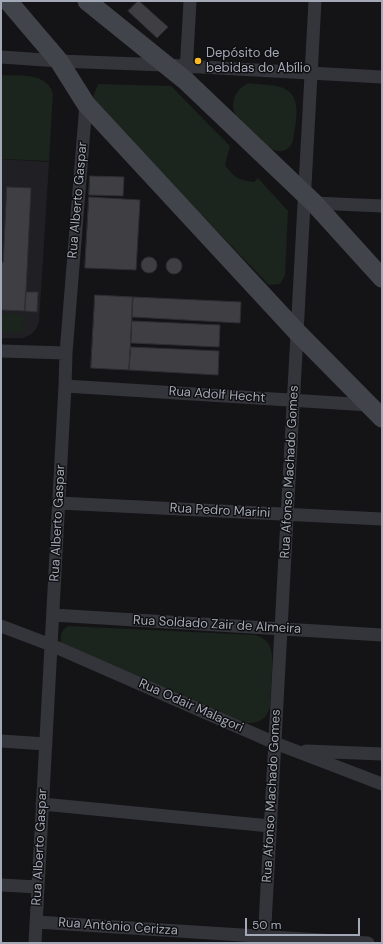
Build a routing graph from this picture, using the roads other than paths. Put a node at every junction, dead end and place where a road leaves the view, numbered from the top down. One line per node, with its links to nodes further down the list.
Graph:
1 (8, 1): 6 (street)
2 (87, 1): 7 (street)
3 (190, 1): 9 (street)
4 (315, 1): 8 (street, Rua Afonso Machado Gomes)
5 (1, 57): 6 (street)
6 (59, 61): 7 (street); 11 (street)
7 (165, 65): 9 (street)
8 (311, 73): 9 (street); 10 (street); 12 (street, Rua Afonso Machado Gomes)
9 (186, 74): 12 (street)
10 (382, 77)
11 (86, 104): 15 (street); 17 (street, Rua Alberto Gaspar)
12 (310, 198): 13 (street); 14 (street); 15 (street, Rua Afonso Machado Gomes)
13 (382, 206)
14 (382, 278)
15 (297, 332): 19 (street, Rua Afonso Machado Gomes); 20 (street)
16 (1, 351): 17 (street)
17 (66, 353): 18 (street, Rua Alberto Gaspar)
18 (65, 386): 19 (street, Rua Adolf Hecht); 22 (street, Rua Alberto Gaspar)
19 (294, 400): 20 (street, Rua Adolf Hecht); 23 (street, Rua Afonso Machado Gomes)
20 (369, 405): 21 (street)
21 (382, 418)
22 (59, 503): 23 (street, Rua Pedro Marini); 25 (street, Rua Alberto Gaspar)
23 (287, 514): 24 (street, Rua Pedro Marini); 27 (street, Rua Afonso Machado Gomes)
24 (382, 519)
25 (53, 615): 27 (street, Rua Soldado Zair de Almeira); 29 (street, Rua Alberto Gaspar)
26 (1, 626): 29 (street, Rua Odair Malagori)
27 (281, 628): 28 (street, Rua Soldado Zair de Almeira); 31 (street, Rua Afonso Machado Gomes)
28 (382, 635)
29 (51, 645): 31 (street, Rua Odair Malagori); 32 (street, Rua Alberto Gaspar)
30 (1, 741): 32 (street)
31 (275, 743): 33 (street, Rua Odair Malagori); 37 (street, Rua Afonso Machado Gomes)
32 (46, 744): 36 (street, Rua Alberto Gaspar)
33 (295, 750): 34 (street); 35 (street, Rua Odair Malagori)
34 (382, 754)
35 (382, 784)
36 (42, 804): 37 (street); 39 (street, Rua Alberto Gaspar)
37 (270, 826): 41 (street, Rua Afonso Machado Gomes)
38 (1, 885): 39 (street)
39 (38, 887): 40 (street, Rua Alberto Gaspar)
40 (36, 922): 41 (street, Rua Antônio Cerizza); 42 (street, Rua Alberto Gaspar)
41 (264, 940): 43 (street, Rua Antônio Cerizza)
42 (35, 943)
43 (368, 943)

